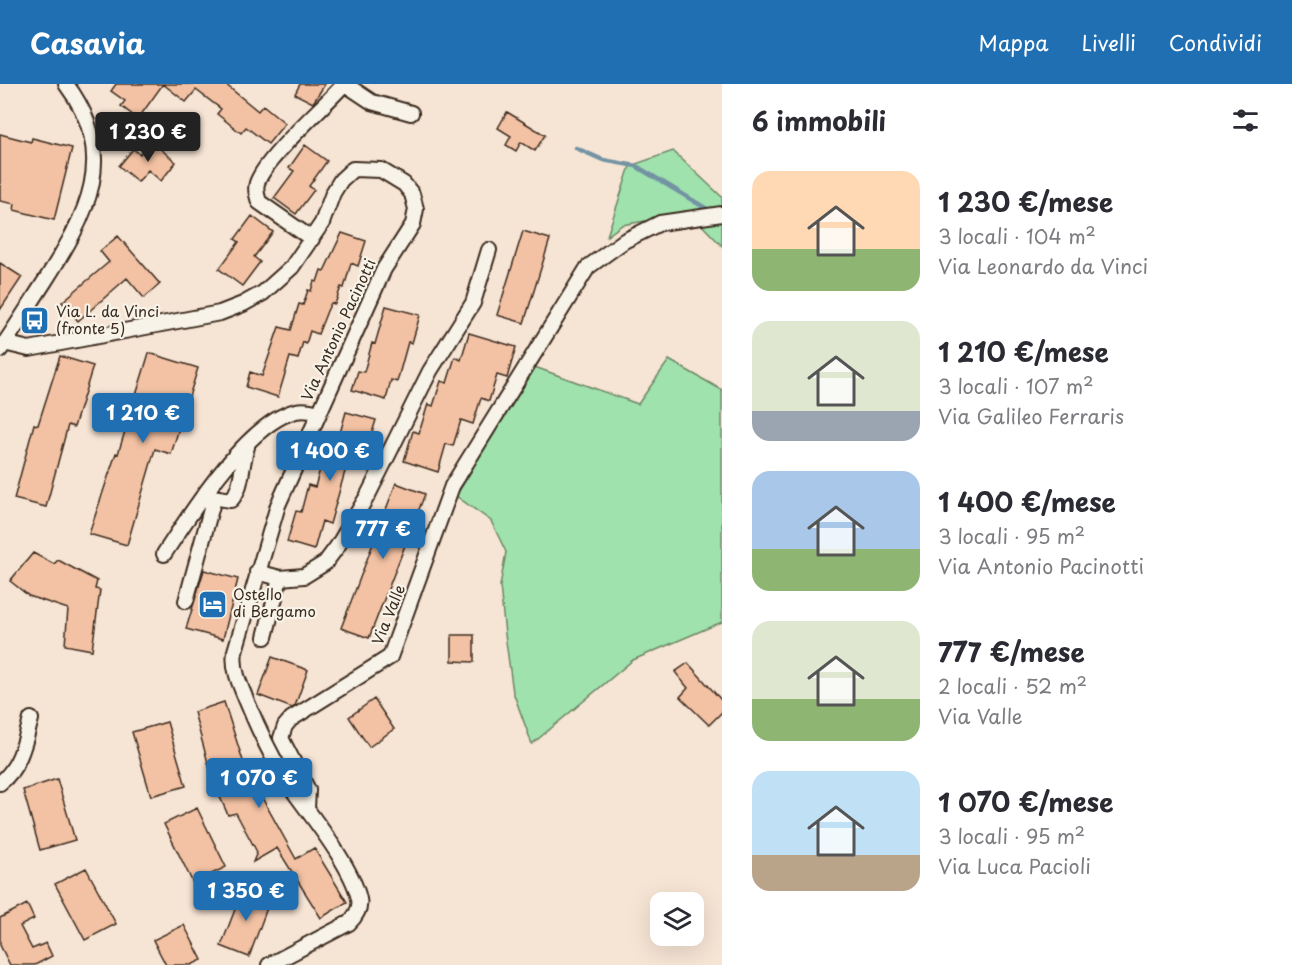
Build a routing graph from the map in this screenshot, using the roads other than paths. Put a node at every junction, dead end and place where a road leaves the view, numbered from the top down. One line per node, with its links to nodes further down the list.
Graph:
1 (66, 84): 7 (street)
2 (345, 84): 3 (street); 5 (street)
3 (411, 113)
4 (722, 214): 18 (street, Via Valle)
5 (312, 239): 7 (street, Via Antonio Pacinotti); 8 (street, Via Antonio Pacinotti)
6 (489, 250): 13 (street)
7 (2, 347)
8 (319, 413): 9 (street); 12 (street, Via Antonio Pacinotti)
9 (247, 445): 10 (street); 10 (street)
10 (208, 496): 11 (street); 14 (street)
11 (164, 554)
12 (257, 572): 13 (street); 18 (street, Via Antonio Pacinotti)
13 (280, 578): 15 (street)
14 (186, 601)
15 (265, 637)
16 (31, 719): 17 (street)
17 (0, 783)
18 (307, 808): 19 (street, Via Valle)
19 (269, 965)

